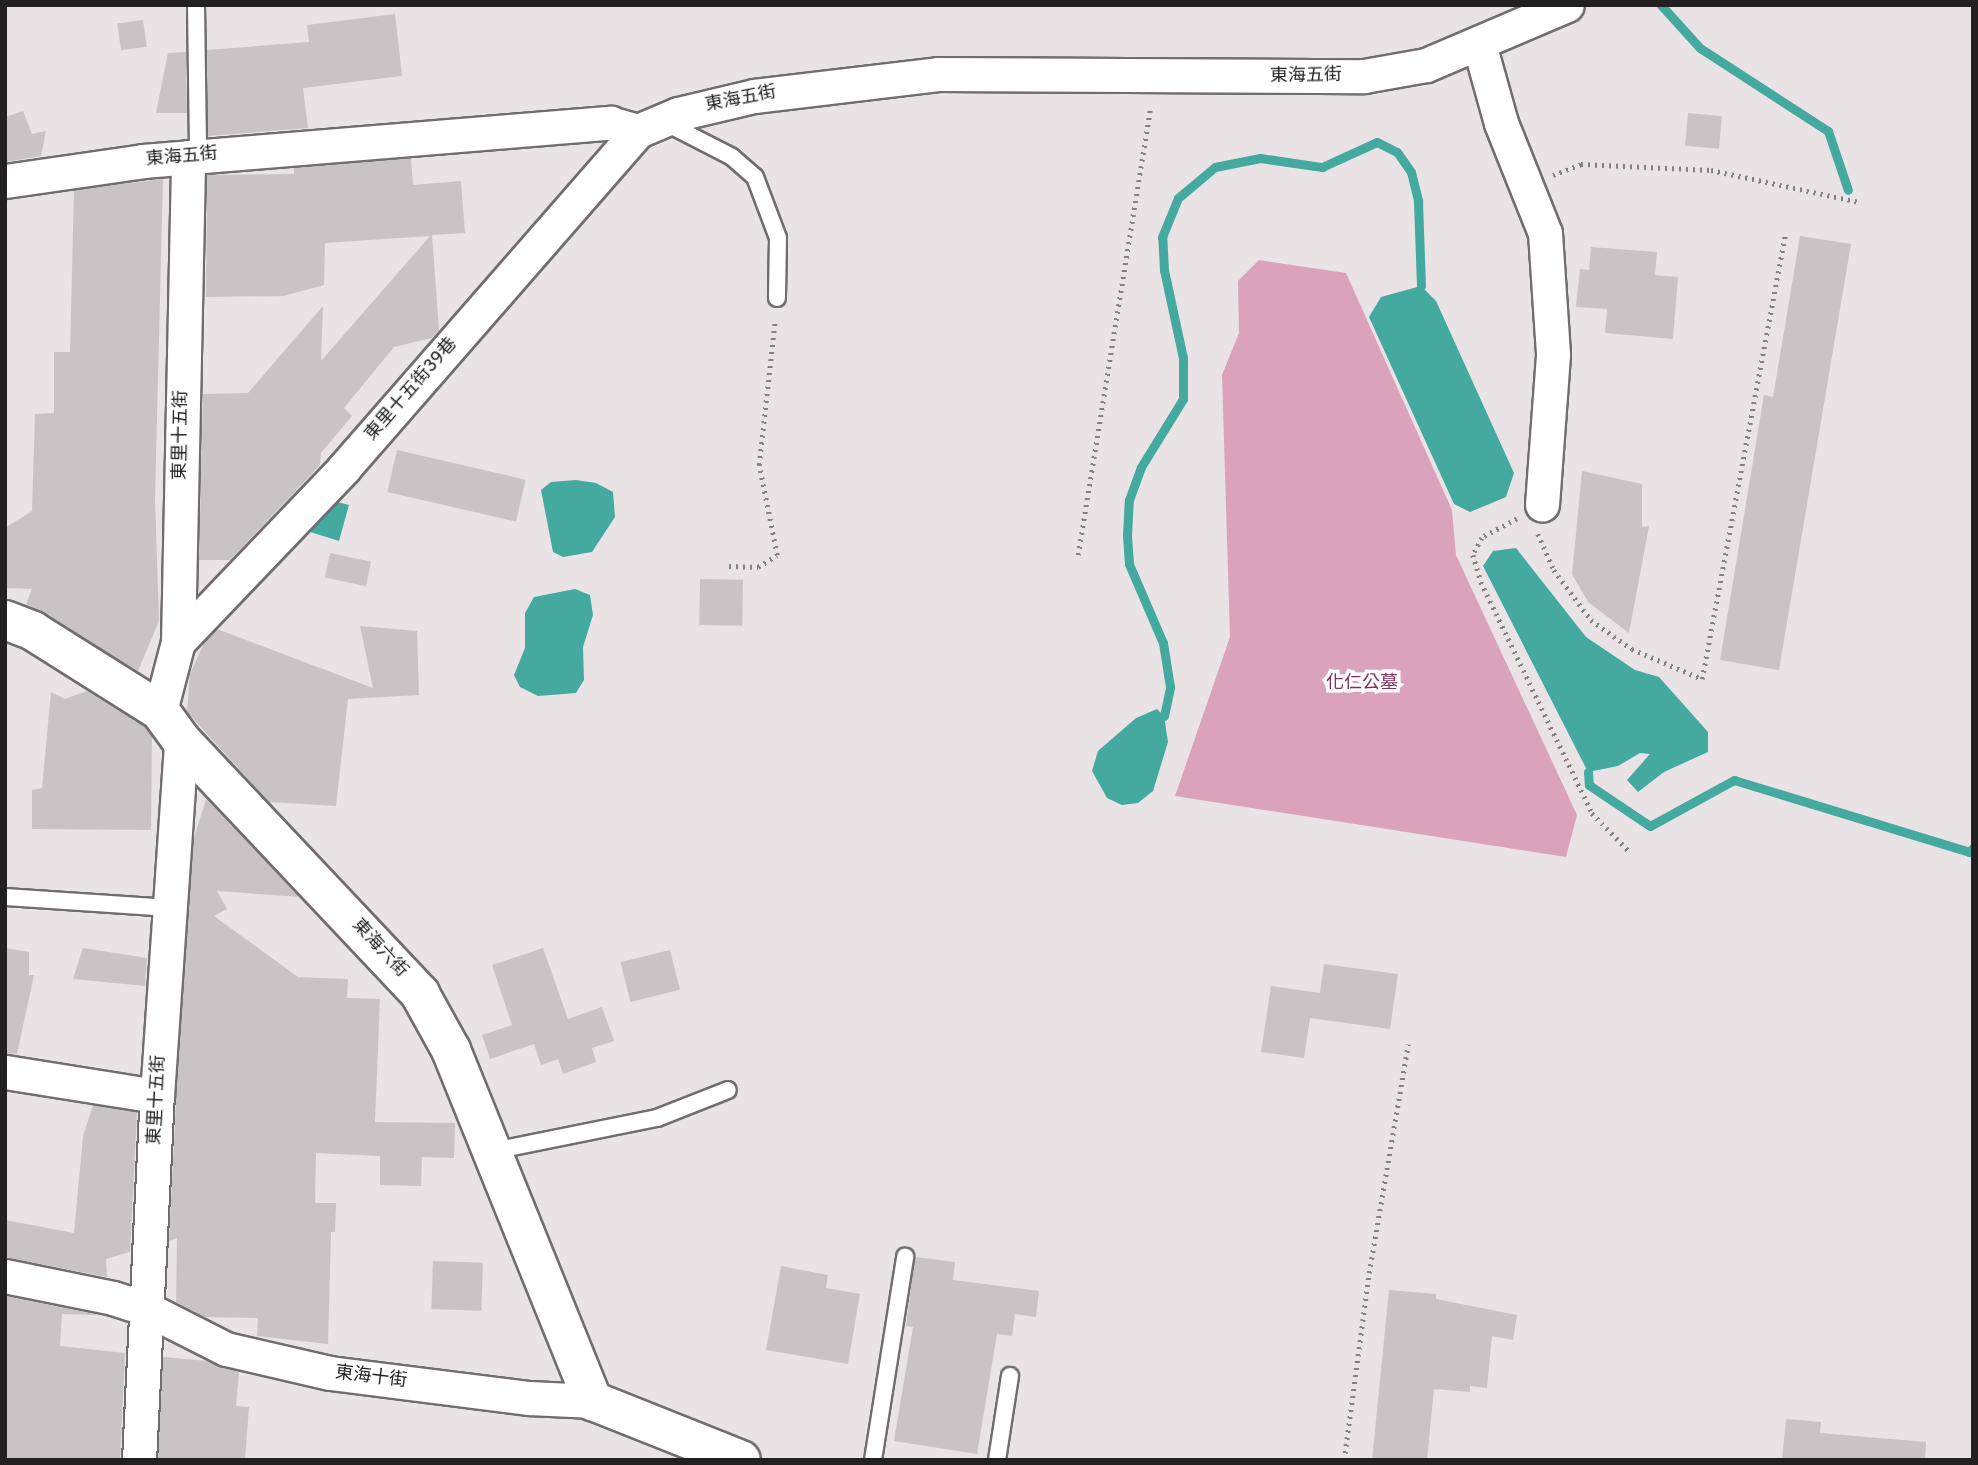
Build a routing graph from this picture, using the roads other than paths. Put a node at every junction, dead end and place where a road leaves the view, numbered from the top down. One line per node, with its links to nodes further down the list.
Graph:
1 (196, 5): 5 (lane)
2 (1565, 6): 3 (street, 東海五街)
3 (1479, 44): 4 (street, 東海五街); 8 (street)
4 (650, 126): 5 (street, 東海五街); 7 (lane); 10 (street, 東里十五街39巷)
5 (193, 157): 6 (street, 東海五街); 10 (street, 東里十五街)
6 (5, 181)
7 (777, 298)
8 (1542, 506)
9 (5, 620): 11 (street, 東海六街)
10 (178, 642): 11 (street, 東里十五街)
11 (171, 726): 13 (street, 東里十五街); 17 (street, 東海六街)
12 (5, 897): 13 (lane)
13 (170, 908): 16 (street, 東里十五街)
14 (5, 1072): 16 (street)
15 (728, 1090): 17 (lane)
16 (157, 1096): 20 (street, 東里十五街)
17 (493, 1151): 22 (street, 東海六街)
18 (905, 1257): 25 (lane)
19 (5, 1276): 20 (street, 東海十街)
20 (149, 1310): 22 (street, 東海十街); 24 (street, 東里十五街)
21 (1010, 1376): 26 (lane)
22 (593, 1401): 23 (street, 東海十街)
23 (738, 1459)
24 (139, 1460)
25 (873, 1460)
26 (997, 1460)

